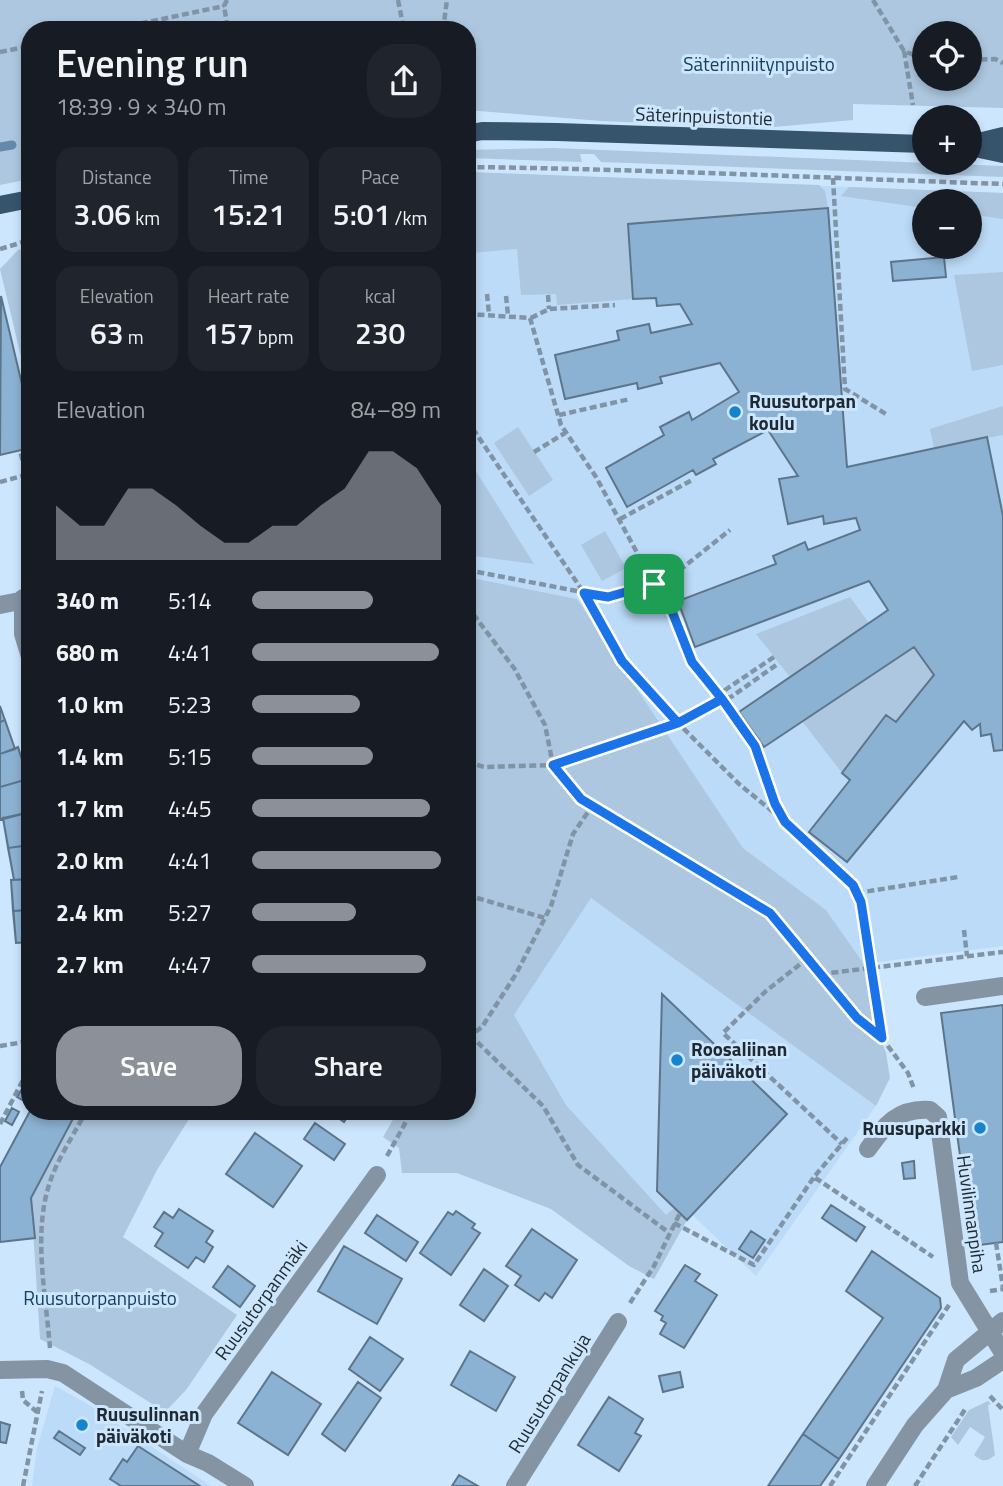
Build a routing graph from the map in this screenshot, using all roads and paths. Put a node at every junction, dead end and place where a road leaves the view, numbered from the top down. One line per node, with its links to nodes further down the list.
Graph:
1 (227, 0): 5 (path)
2 (398, 0): 8 (path)
3 (447, 0): 9 (path)
4 (873, 0): 11 (path)
5 (224, 6): 6 (path); 7 (path)
6 (153, 21)
7 (226, 21)
8 (402, 21)
9 (444, 21)
10 (21, 48): 12 (path)
11 (904, 51): 13 (path); 16 (path)
12 (0, 52)
13 (912, 54)
14 (982, 60): 15 (path)
15 (1003, 63)
16 (913, 105)
17 (476, 131): 20 (main road, Säterinpuistontie)
18 (1003, 136): 19 (main road)
19 (982, 142)
20 (912, 144)
21 (982, 148): 22 (main road)
22 (1003, 154)
23 (476, 167): 24 (path)
24 (833, 178): 25 (path); 40 (path)
25 (1003, 184)
26 (21, 201): 27 (main road)
27 (1, 206)
28 (21, 243): 29 (path)
29 (0, 249)
30 (487, 294): 36 (path)
31 (548, 295): 34 (path)
32 (506, 296): 37 (path)
33 (615, 305): 34 (path)
34 (549, 309): 38 (path)
35 (476, 314): 36 (path)
36 (489, 314): 37 (path)
37 (508, 315): 38 (path)
38 (530, 318): 41 (path)
39 (630, 399): 41 (path)
40 (886, 414)
41 (558, 416): 43 (path)
42 (476, 433): 54 (path)
43 (565, 433): 45 (path); 50 (path)
44 (20, 450): 46 (path)
45 (534, 452)
46 (21, 454)
47 (21, 476): 49 (path)
48 (694, 479): 50 (path)
49 (0, 482)
50 (620, 519): 53 (path)
51 (730, 530): 53 (path)
52 (476, 571): 54 (path)
53 (654, 584): 54 (path); 60 (path)
54 (584, 593): 61 (path)
55 (21, 599): 56 (street)
56 (0, 605)
57 (476, 618): 63 (path)
58 (774, 657): 60 (path)
59 (779, 663): 60 (path)
60 (722, 699): 61 (path); 65 (path)
61 (678, 723): 63 (path); 65 (path)
62 (476, 765): 63 (path)
63 (553, 765): 64 (path)
64 (592, 806): 69 (path); 73 (path)
65 (785, 822): 67 (path)
66 (958, 877): 67 (path)
67 (857, 893): 74 (path)
68 (476, 898): 69 (path)
69 (545, 918): 78 (path)
70 (964, 930): 72 (path)
71 (1003, 952): 72 (path)
72 (967, 956): 74 (path)
73 (808, 958): 75 (path); 90 (path)
74 (871, 969): 75 (path); 79 (path)
75 (821, 974): 79 (path)
76 (1003, 986): 77 (street)
77 (925, 997)
78 (476, 1032)
79 (882, 1038): 84 (path)
80 (21, 1042): 82 (path)
81 (476, 1044): 93 (path)
82 (0, 1046)
83 (21, 1084): 87 (path)
84 (915, 1091)
85 (81, 1120): 102 (path)
86 (407, 1120): 89 (path)
87 (0, 1124)
88 (868, 1149): 97 (street, Huvilinnanpiha)
89 (377, 1175): 110 (street, Ruusutorpanmäki)
90 (814, 1177): 92 (path); 95 (path)
91 (680, 1213): 92 (path)
92 (674, 1223): 93 (path)
93 (668, 1232): 98 (path)
94 (996, 1243): 96 (path)
95 (937, 1259)
96 (1003, 1288): 97 (path)
97 (967, 1296): 99 (street, Huvilinnanpiha); 114 (path)
98 (618, 1322): 113 (street, Ruusutorpankuja)
99 (996, 1326): 100 (street, Huvilinnanpiha); 106 (street)
100 (1003, 1353)
101 (1003, 1360): 106 (street)
102 (47, 1369): 103 (street); 109 (path); 110 (street)
103 (0, 1370)
104 (21, 1383): 109 (path)
105 (994, 1387): 108 (path)
106 (946, 1390): 115 (street)
107 (976, 1399): 116 (path)
108 (1003, 1410)
109 (38, 1413): 111 (path)
110 (187, 1454): 112 (street)
111 (23, 1486)
112 (244, 1486)
113 (515, 1486)
114 (830, 1486)
115 (875, 1486)
116 (915, 1486)

